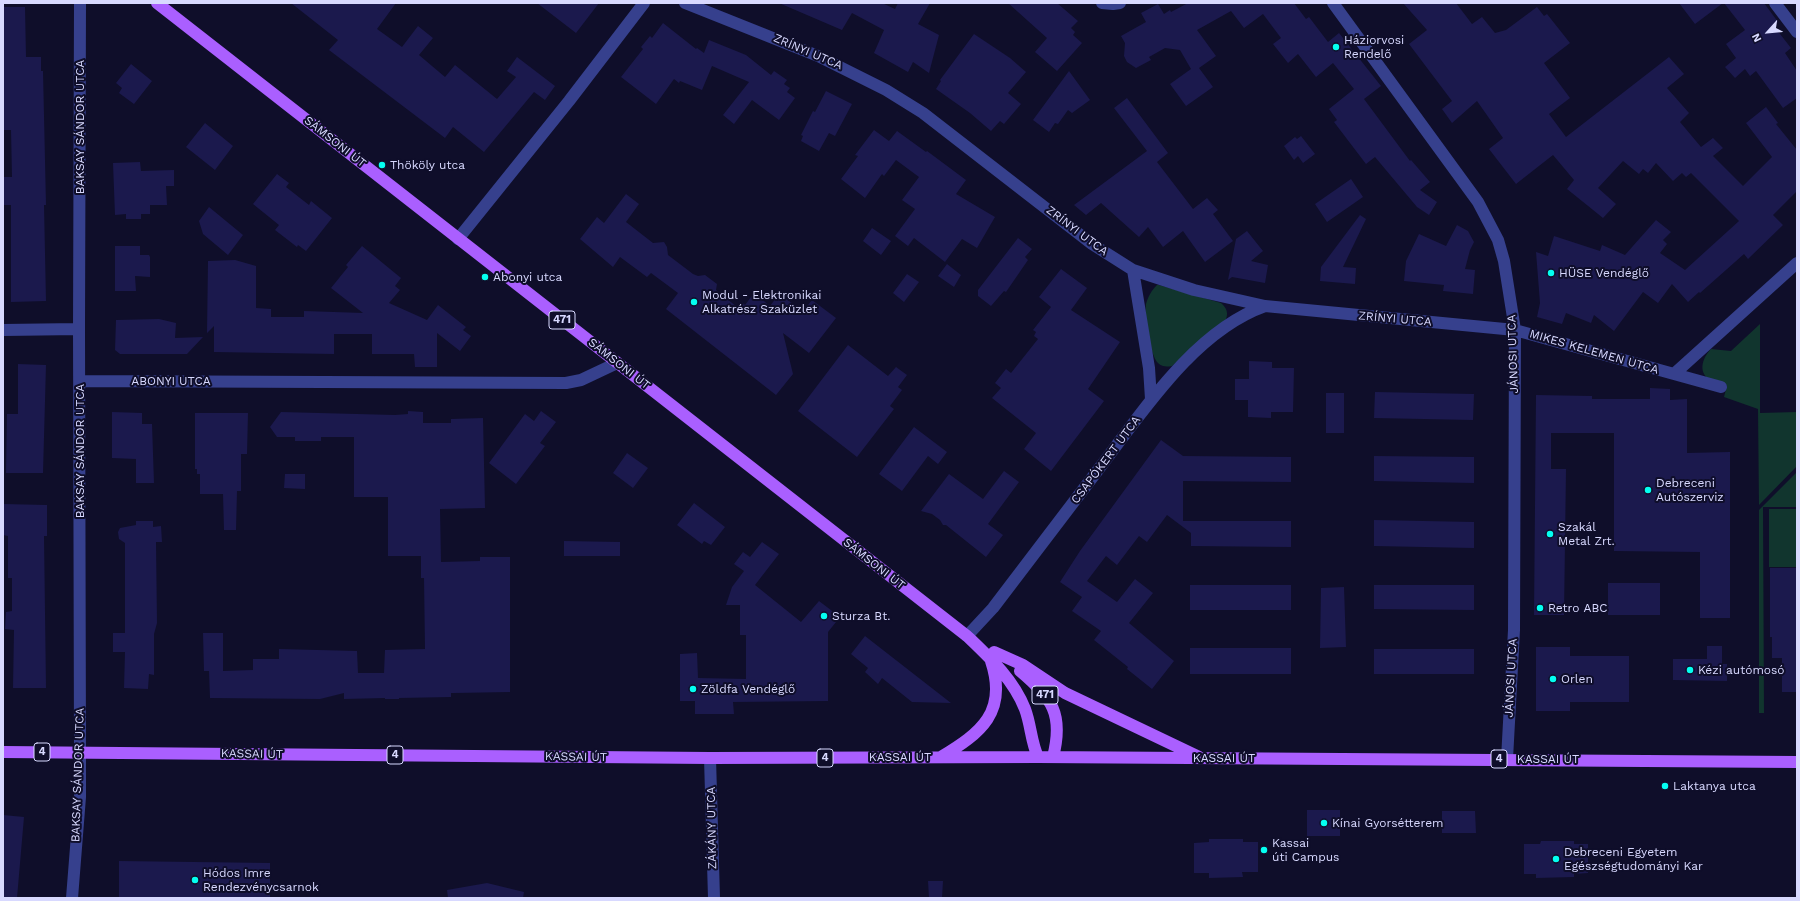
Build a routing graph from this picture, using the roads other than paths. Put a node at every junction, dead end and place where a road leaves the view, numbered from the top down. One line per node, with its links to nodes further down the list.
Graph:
1 (80, 3): 14 (street, BAKSAY SÁNDOR UTCA)
2 (157, 3): 10 (main road, SÁMSONI ÚT / 471)
3 (644, 3): 10 (street)
4 (685, 3): 12 (street, ZRÍNYI UTCA)
5 (1120, 3): 8 (street)
6 (1333, 3): 16 (street, JÁNOSI UTCA)
7 (1775, 3): 9 (street)
8 (1105, 4)
9 (1797, 32)
10 (458, 239): 17 (main road, SÁMSONI ÚT / 471)
11 (1797, 263): 18 (street, MIKES KELEMEN UTCA)
12 (1134, 270): 13 (street, ZRÍNYI UTCA); 21 (street)
13 (1265, 306): 16 (street, ZRÍNYI UTCA); 21 (street, CSAPÓKERT UTCA)
14 (79, 329): 15 (street); 19 (street, BAKSAY SÁNDOR UTCA)
15 (3, 330)
16 (1515, 330): 18 (street, MIKES KELEMEN UTCA); 31 (street, JÁNOSI UTCA)
17 (617, 363): 19 (street, ABONYI UTCA); 22 (main road, SÁMSONI ÚT / 471)
18 (1674, 374): 20 (street, MIKES KELEMEN UTCA)
19 (80, 381): 25 (street, BAKSAY SÁNDOR UTCA)
20 (1720, 387)
21 (1151, 399): 22 (street, CSAPÓKERT UTCA)
22 (967, 636): 23 (main road, SÁMSONI ÚT / 471)
23 (992, 655): 26 (main road); 27 (main road, SÁMSONI ÚT / 471); 28 (main road, SÁMSONI ÚT / 471); 30 (main road)
24 (3, 752): 25 (main road, KASSAI ÚT / 4)
25 (80, 752): 29 (main road, KASSAI ÚT / 4); 33 (street, BAKSAY SÁNDOR UTCA)
26 (940, 757): 27 (main road, KASSAI ÚT / 4); 29 (main road, KASSAI ÚT / 4)
27 (1038, 757): 28 (main road, KASSAI ÚT / 4)
28 (1053, 757): 30 (main road, KASSAI ÚT / 4)
29 (710, 758): 34 (street, ZÁKÁNY UTCA)
30 (1201, 758): 31 (main road, KASSAI ÚT / 4)
31 (1507, 759): 32 (main road, KASSAI ÚT / 4)
32 (1797, 762)
33 (72, 898)
34 (714, 898)

